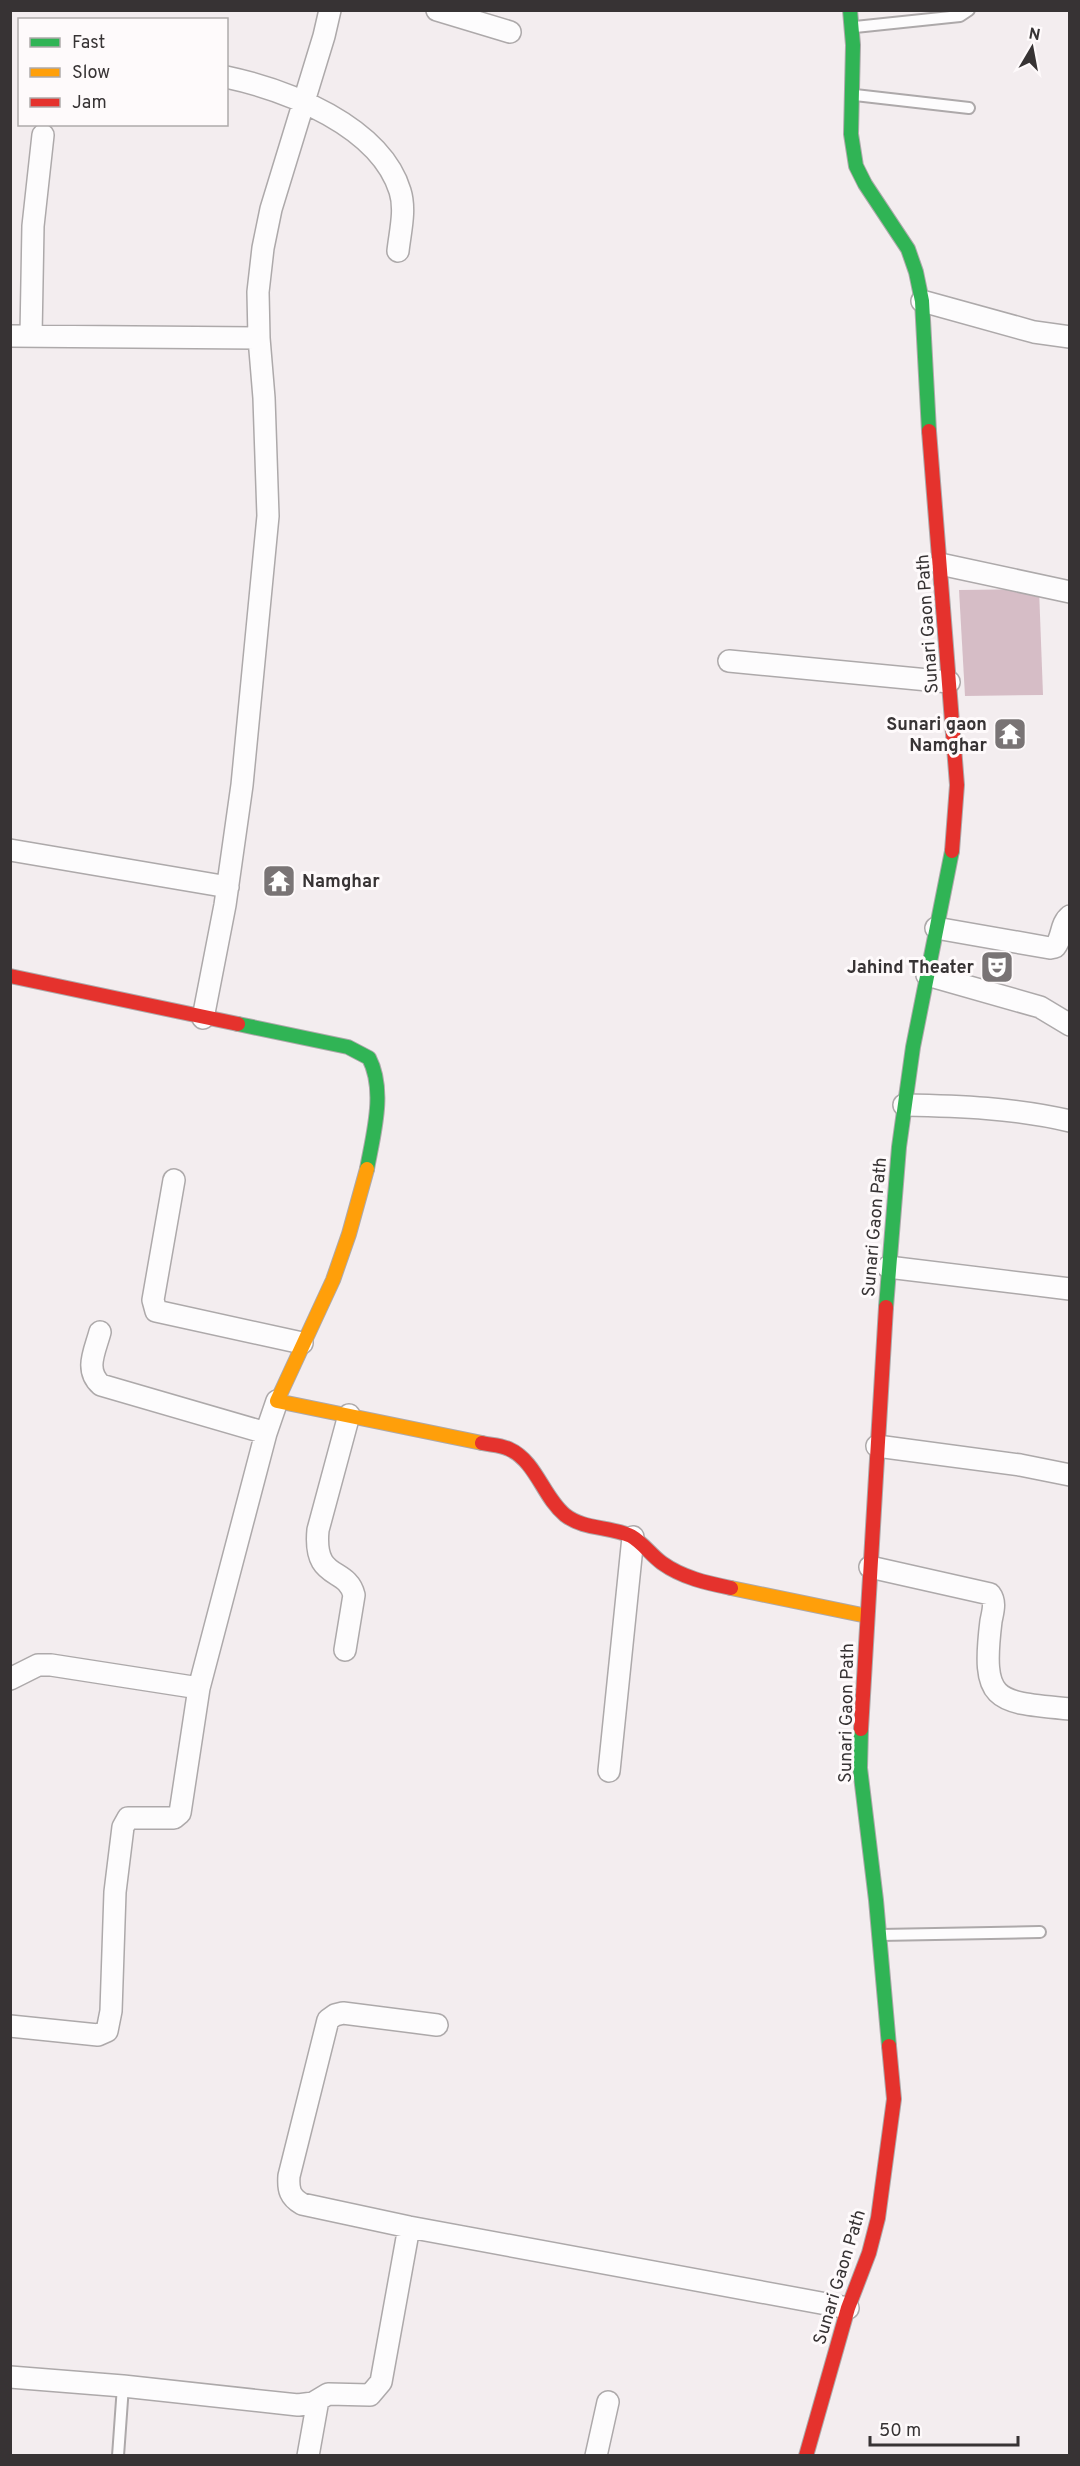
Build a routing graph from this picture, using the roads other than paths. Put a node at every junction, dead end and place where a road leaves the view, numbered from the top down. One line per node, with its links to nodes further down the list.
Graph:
1 (330, 10): 9 (street)
2 (437, 10): 6 (street)
3 (850, 10): 5 (street, Sunari Gaon Path)
4 (969, 10): 5 (lane)
5 (851, 27): 8 (street, Sunari Gaon Path)
6 (510, 32)
7 (228, 78): 9 (street)
8 (852, 94): 10 (lane); 13 (street, Sunari Gaon Path)
9 (305, 101): 12 (street); 16 (street)
10 (969, 108)
11 (43, 135): 14 (street)
12 (398, 251)
13 (922, 301): 15 (street); 17 (street, Sunari Gaon Path)
14 (21, 336): 16 (street)
15 (1070, 337)
16 (259, 338): 22 (street)
17 (940, 564): 18 (street); 20 (street, Sunari Gaon Path)
18 (1070, 592)
19 (729, 661): 20 (street)
20 (950, 682): 24 (street, Sunari Gaon Path)
21 (10, 850): 22 (street)
22 (228, 887): 27 (street)
23 (1070, 916): 24 (street)
24 (936, 928): 25 (street, Sunari Gaon Path)
25 (927, 975): 28 (street); 29 (street, Sunari Gaon Path)
26 (10, 976): 27 (street)
27 (203, 1018): 35 (street)
28 (1070, 1025)
29 (904, 1105): 30 (street); 32 (street, Sunari Gaon Path)
30 (1070, 1121)
31 (174, 1180): 35 (street)
32 (888, 1267): 33 (street); 39 (street, Sunari Gaon Path)
33 (1070, 1289)
34 (100, 1332): 38 (street)
35 (302, 1343): 36 (street)
36 (278, 1401): 37 (street); 38 (street)
37 (349, 1415): 41 (street); 44 (street)
38 (266, 1433): 46 (street)
39 (877, 1446): 40 (street); 42 (street, Sunari Gaon Path)
40 (1070, 1475)
41 (633, 1537): 43 (street); 48 (street)
42 (870, 1567): 43 (street, Sunari Gaon Path); 47 (street)
43 (867, 1616): 50 (street, Sunari Gaon Path)
44 (345, 1650)
45 (10, 1679): 46 (street)
46 (199, 1689): 52 (street)
47 (1070, 1709)
48 (609, 1772)
49 (1040, 1932): 50 (lane)
50 (879, 1935): 54 (street, Sunari Gaon Path)
51 (437, 2025): 53 (street)
52 (10, 2026)
53 (409, 2227): 54 (street); 57 (street)
54 (848, 2308): 62 (street, Sunari Gaon Path)
55 (10, 2377): 56 (street)
56 (123, 2386): 57 (street); 59 (lane)
57 (318, 2400): 60 (street)
58 (608, 2402): 61 (street)
59 (118, 2456)
60 (308, 2456)
61 (596, 2456)
62 (806, 2456)

